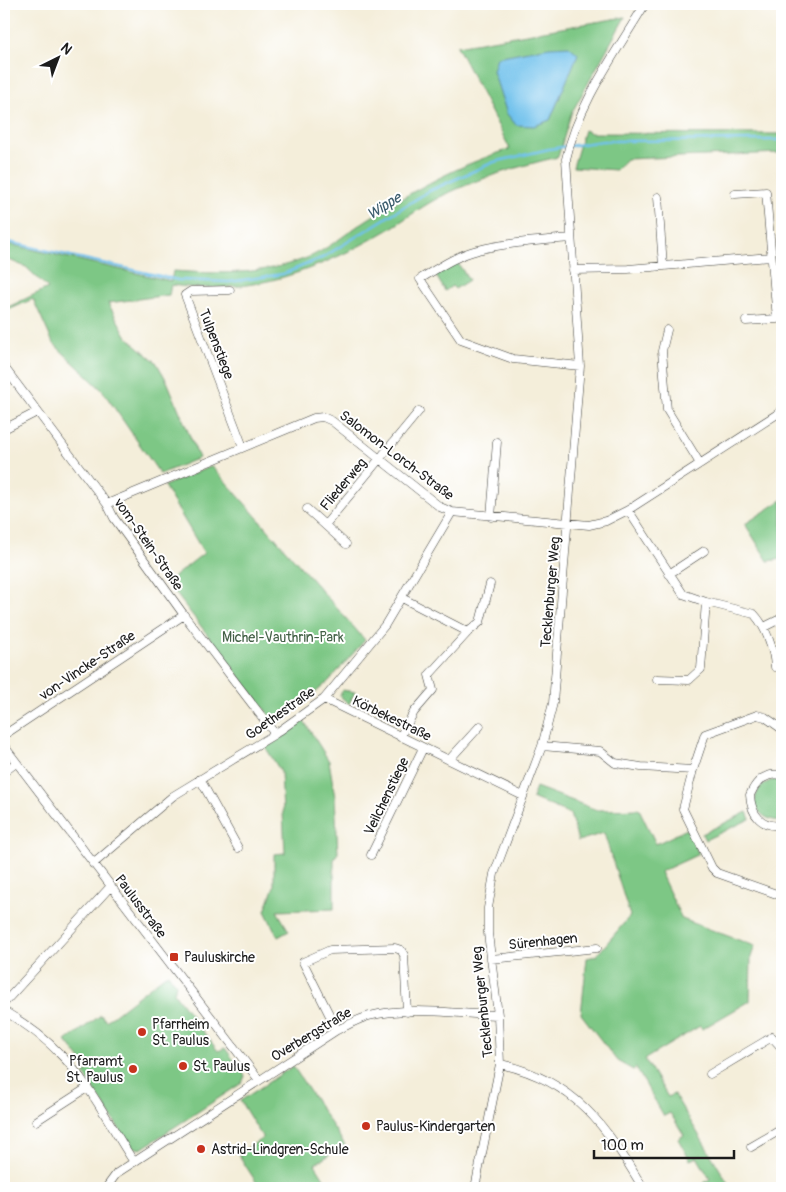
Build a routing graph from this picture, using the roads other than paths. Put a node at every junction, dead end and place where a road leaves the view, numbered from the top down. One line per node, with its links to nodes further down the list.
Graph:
1 (645, 4): 4 (street, Tecklenburger Weg)
2 (735, 194): 5 (street)
3 (658, 197): 6 (street)
4 (570, 238): 7 (street, Tecklenburger Weg); 11 (street)
5 (771, 257): 6 (street); 9 (street)
6 (663, 266): 7 (street)
7 (573, 270): 11 (street, Tecklenburger Weg)
8 (230, 290): 18 (street, Tulpenstiege)
9 (746, 321)
10 (667, 330): 20 (street)
11 (580, 366): 26 (street, Tecklenburger Weg)
12 (4, 367): 15 (street, vom-Stein-Straße)
13 (419, 411): 19 (street, Fliederweg)
14 (782, 411): 20 (street, Salomon-Lorch-Straße)
15 (37, 412): 16 (street); 21 (street, vom-Stein-Straße)
16 (4, 429)
17 (497, 442): 25 (street)
18 (243, 447): 19 (street, Salomon-Lorch-Straße); 21 (street, Salomon-Lorch-Straße)
19 (380, 459): 24 (street, Salomon-Lorch-Straße); 27 (street, Fliederweg)
20 (699, 462): 23 (street, Salomon-Lorch-Straße)
21 (107, 504): 34 (street, vom-Stein-Straße)
22 (307, 509): 27 (street, Fliederweg)
23 (628, 510): 26 (street, Salomon-Lorch-Straße); 30 (street)
24 (452, 512): 25 (street, Salomon-Lorch-Straße); 32 (street, Goethestraße)
25 (491, 517): 26 (street, Salomon-Lorch-Straße)
26 (568, 524): 47 (street, Tecklenburger Weg)
27 (325, 525): 28 (street, Fliederweg)
28 (346, 544)
29 (704, 551): 30 (street)
30 (669, 574): 33 (street)
31 (490, 584): 37 (street)
32 (402, 598): 37 (street); 40 (street, Goethestraße)
33 (706, 602): 36 (street); 39 (street)
34 (184, 616): 43 (street, vom-Stein-Straße); 44 (street, von-Vincke-Straße)
35 (782, 618): 36 (street)
36 (764, 627): 38 (street)
37 (468, 632): 45 (street)
38 (775, 666)
39 (657, 679)
40 (324, 699): 43 (street, Goethestraße); 45 (street, Körbekestraße)
41 (480, 726): 49 (street)
42 (782, 728): 51 (street)
43 (275, 734): 54 (street, Goethestraße)
44 (4, 735)
45 (400, 737): 48 (street, Körbekestraße)
46 (4, 746): 50 (street, Paulusstraße)
47 (542, 746): 51 (street); 55 (street, Tecklenburger Weg)
48 (423, 748): 49 (street, Körbekestraße); 58 (street, Veilchenstiege)
49 (449, 760): 55 (street, Körbekestraße)
50 (16, 763): 52 (street); 59 (street, Paulusstraße)
51 (693, 770): 61 (street)
52 (4, 772)
53 (782, 775): 56 (street)
54 (200, 778): 57 (street); 59 (street, Goethestraße)
55 (523, 796): 63 (street, Tecklenburger Weg)
56 (782, 825)
57 (238, 848)
58 (371, 855)
59 (93, 864): 60 (street, Paulusstraße)
60 (110, 887): 64 (street); 72 (street, Paulusstraße)
61 (782, 896)
62 (597, 948): 63 (street, Sürenhagen)
63 (491, 959): 67 (street, Tecklenburger Weg)
64 (4, 1003)
65 (4, 1011): 73 (street)
66 (407, 1012): 67 (street, Overbergstraße); 68 (street, Overbergstraße); 68 (street)
67 (498, 1015): 70 (street, Tecklenburger Weg)
68 (337, 1030): 72 (street, Overbergstraße)
69 (782, 1048): 71 (street)
70 (500, 1064): 79 (street, Tecklenburger Weg); 80 (street)
71 (710, 1074)
72 (259, 1080): 77 (street, Overbergstraße)
73 (87, 1088): 74 (street); 77 (street)
74 (36, 1121)
75 (782, 1128): 76 (street)
76 (751, 1147)
77 (134, 1162): 78 (street, Overbergstraße)
78 (106, 1188)
79 (475, 1188)
80 (642, 1188)

